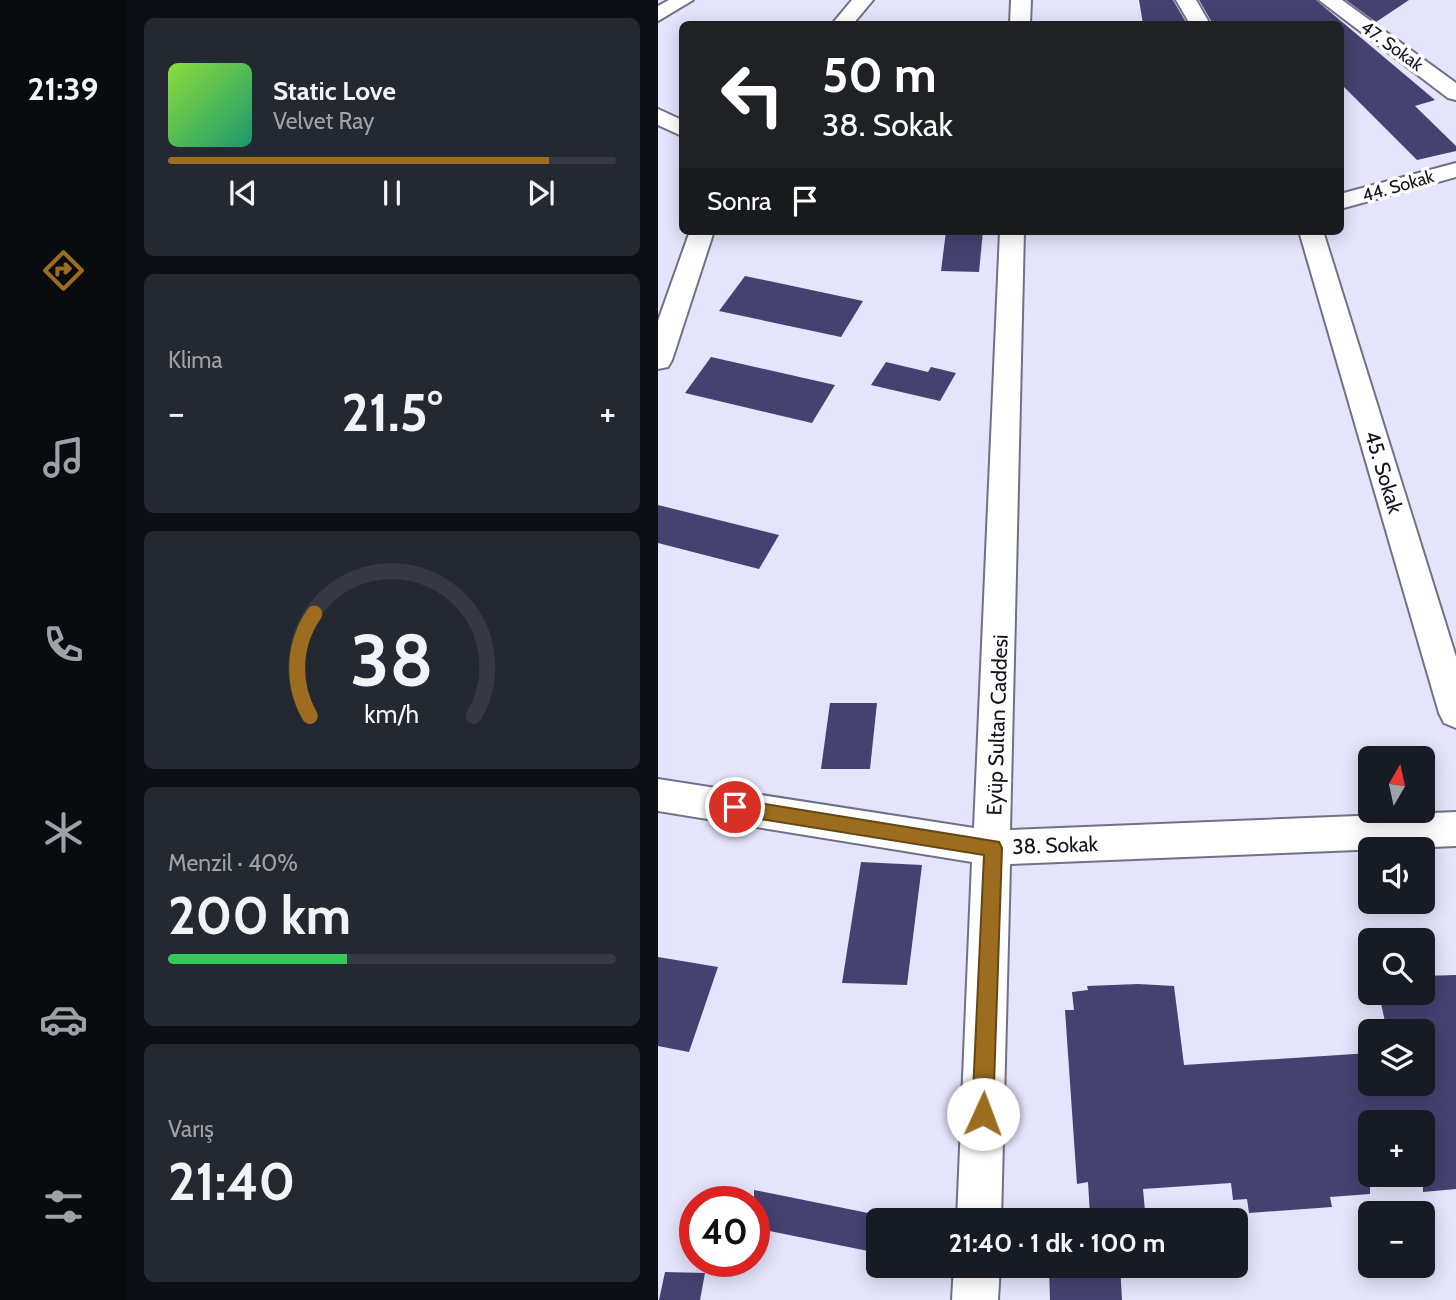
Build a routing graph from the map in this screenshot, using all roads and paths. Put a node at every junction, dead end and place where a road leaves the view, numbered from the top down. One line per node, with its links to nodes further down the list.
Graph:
1 (683, 0): 6 (street)
2 (863, 0): 7 (street)
3 (1021, 0): 8 (street)
4 (1186, 0): 9 (street)
5 (1329, 0): 10 (street, 47. Sokak)
6 (658, 15)
7 (845, 21)
8 (1020, 21)
9 (1198, 21)
10 (1456, 93)
11 (658, 116): 12 (street)
12 (679, 127)
13 (1456, 170): 14 (street, 44. Sokak)
14 (1344, 201)
15 (701, 235): 18 (street)
16 (1012, 235): 22 (street, Eyüp Sultan Caddesi)
17 (1312, 235): 19 (street, 45. Sokak)
18 (658, 360)
19 (1456, 713)
20 (658, 795): 22 (street, 38. Sokak)
21 (1456, 829): 22 (street, 38. Sokak)
22 (993, 848): 23 (street, Eyüp Sultan Caddesi)
23 (979, 1208)
24 (976, 1278): 25 (street)
25 (975, 1300)

